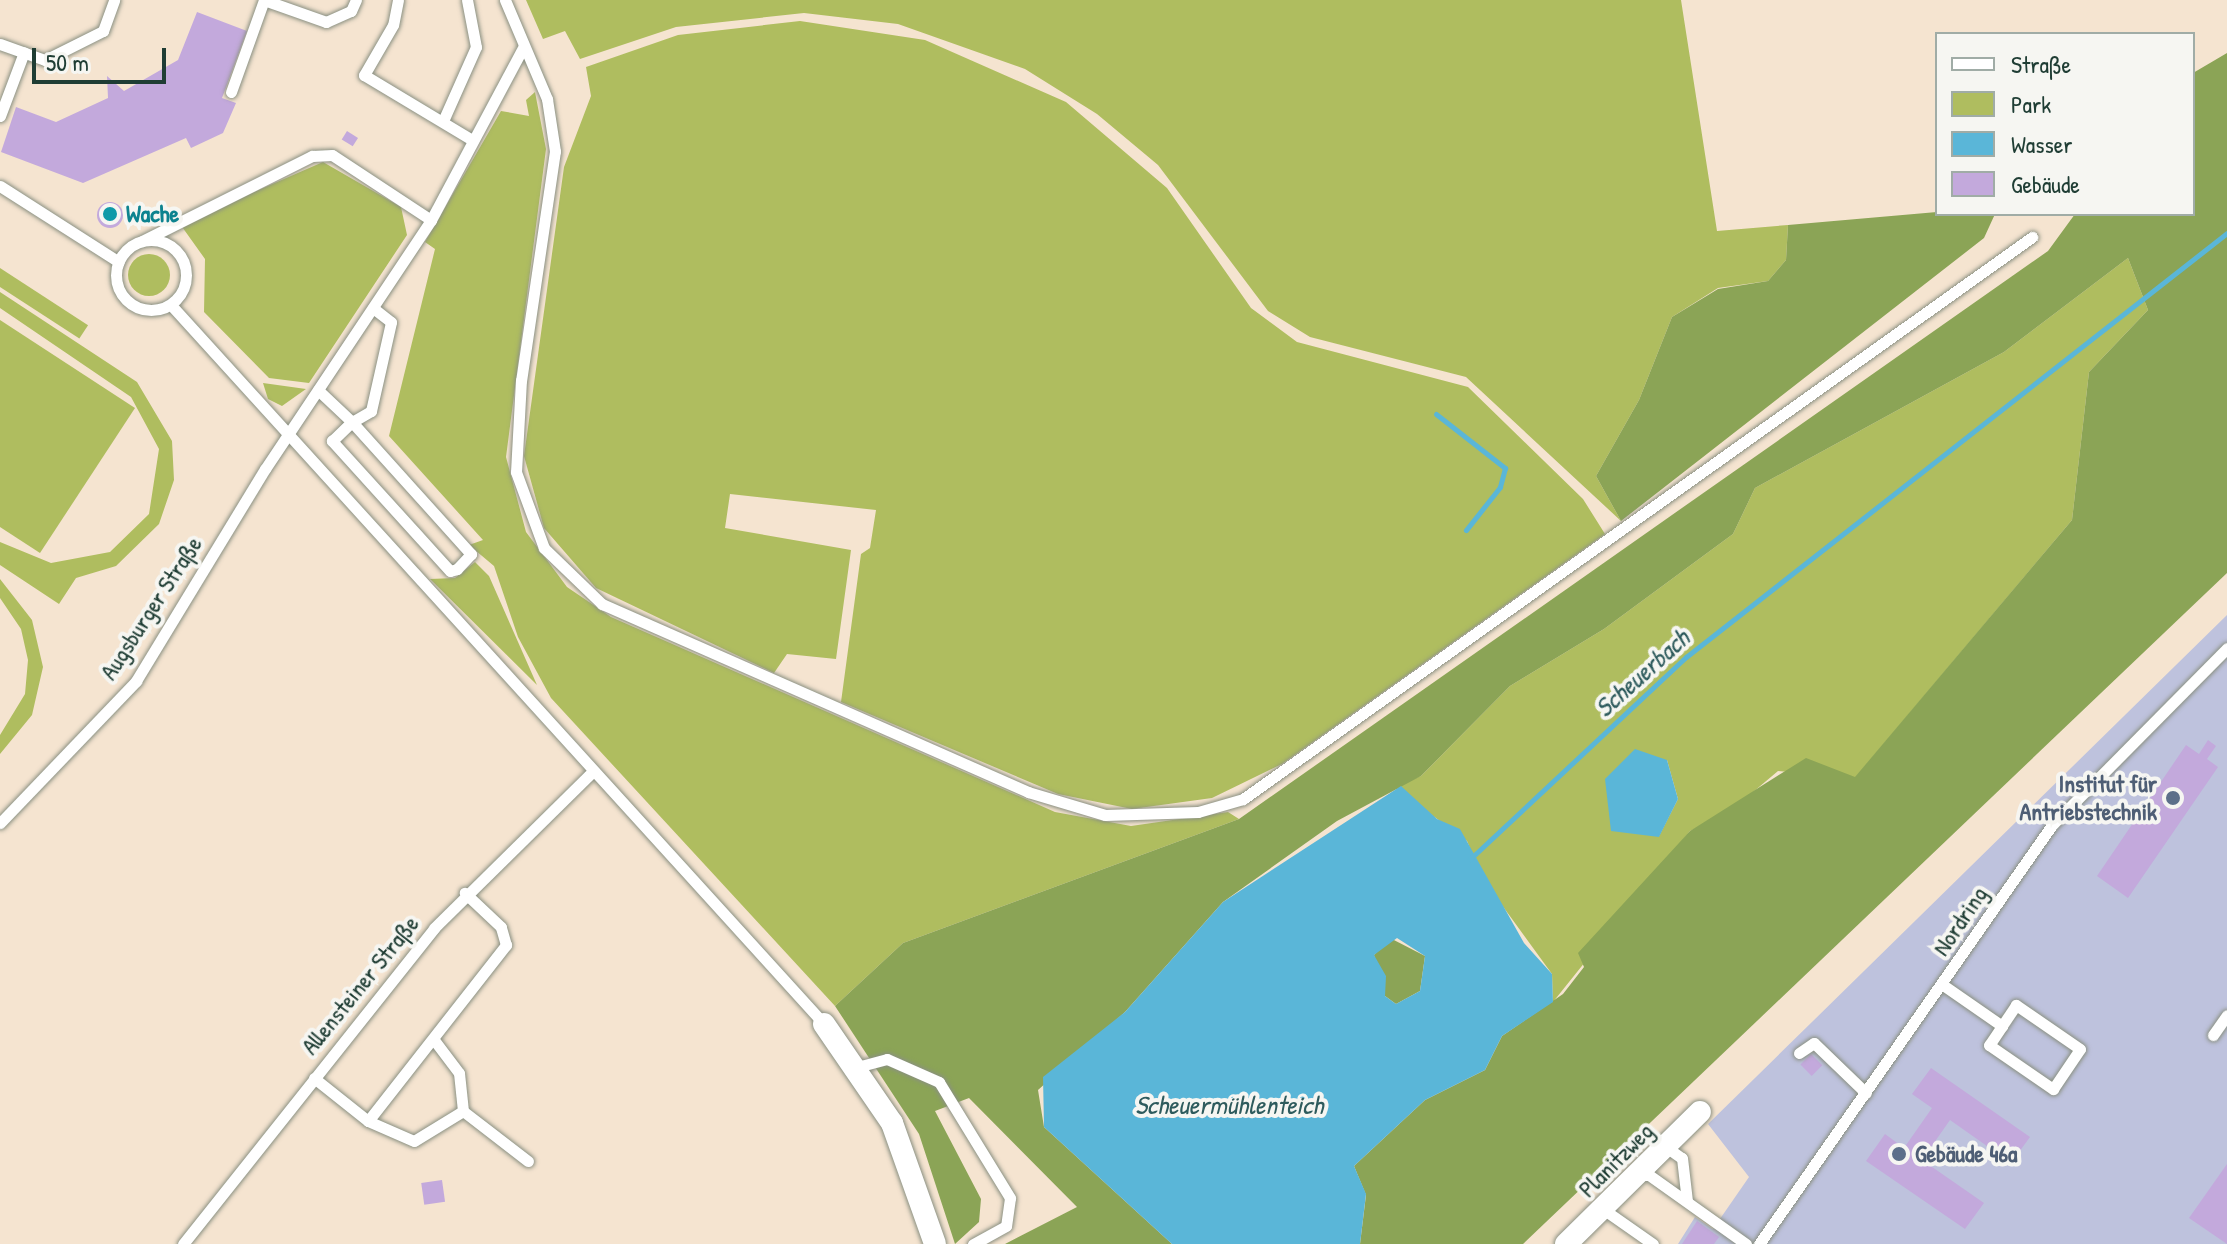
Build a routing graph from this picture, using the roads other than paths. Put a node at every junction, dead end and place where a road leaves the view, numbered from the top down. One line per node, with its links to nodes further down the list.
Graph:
1 (114, 0): 9 (lane)
2 (264, 0): 3 (lane); 10 (lane)
3 (356, 0)
4 (398, 0): 12 (lane)
5 (467, 0): 12 (lane)
6 (505, 0): 8 (lane)
7 (0, 44): 9 (lane)
8 (523, 48): 13 (lane, Augsburger Straße); 16 (lane)
9 (24, 52): 11 (lane)
10 (231, 92)
11 (0, 116)
12 (443, 121): 13 (lane)
13 (472, 140): 15 (lane, Augsburger Straße)
14 (0, 186): 18 (lane)
15 (431, 220): 17 (lane); 20 (lane, Augsburger Straße)
16 (2032, 237)
17 (142, 241): 18 (lane); 19 (lane)
18 (119, 262): 19 (lane)
19 (171, 305): 23 (lane)
20 (373, 308): 21 (lane, Augsburger Straße); 22 (lane)
21 (318, 390): 22 (lane); 23 (lane, Augsburger Straße)
22 (352, 422): 22 (lane)
23 (288, 437): 25 (lane); 26 (lane, Augsburger Straße)
24 (2227, 648): 28 (lane, Nordring)
25 (592, 772): 27 (lane, Allensteiner Straße); 30 (lane)
26 (0, 823)
27 (465, 893): 33 (lane); 36 (lane, Allensteiner Straße)
28 (1943, 985): 31 (lane); 37 (lane, Nordring)
29 (2227, 1015): 32 (lane)
30 (824, 1024): 35 (street)
31 (2002, 1026): 31 (lane)
32 (2213, 1035)
33 (434, 1040): 38 (lane); 40 (lane)
34 (1799, 1053): 37 (lane)
35 (857, 1067): 47 (street); 48 (lane)
36 (314, 1078): 40 (lane); 46 (lane, Allensteiner Straße)
37 (1866, 1093): 52 (lane, Nordring)
38 (463, 1111): 40 (lane); 42 (lane)
39 (1700, 1112): 41 (street, Planitzweg)
40 (368, 1121)
41 (1666, 1147): 43 (street, Planitzweg); 44 (lane)
42 (528, 1161)
43 (1640, 1175): 44 (lane); 45 (street, Planitzweg)
44 (1687, 1201): 51 (lane)
45 (1603, 1209): 49 (street, Planitzweg); 50 (lane)
46 (183, 1244)
47 (935, 1244)
48 (973, 1244)
49 (1566, 1244)
50 (1653, 1244)
51 (1746, 1244)
52 (1759, 1244)

